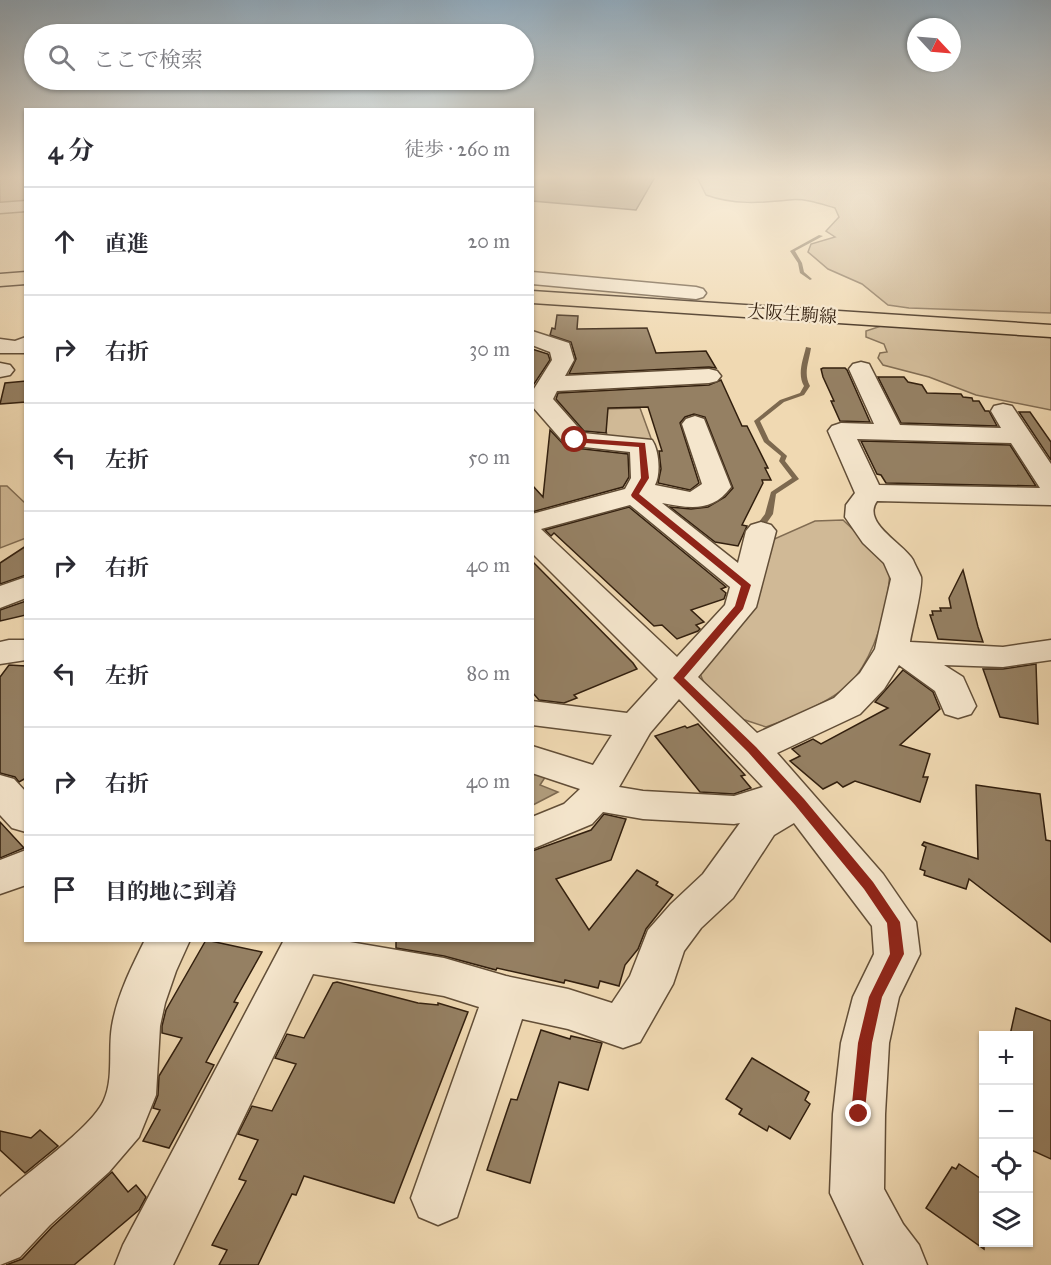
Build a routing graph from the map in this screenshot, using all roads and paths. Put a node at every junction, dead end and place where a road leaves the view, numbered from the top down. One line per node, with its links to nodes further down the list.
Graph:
1 (24, 278): 3 (main road)
2 (534, 278): 7 (street)
3 (0, 280)
4 (24, 286): 5 (main road)
5 (0, 287)
6 (534, 290): 9 (main road, 大阪生駒線)
7 (696, 293)
8 (534, 297): 10 (main road, 大阪生駒線)
9 (1051, 321)
10 (1051, 331)
11 (534, 338): 16 (street)
12 (24, 344): 13 (street)
13 (0, 346)
14 (861, 369): 19 (street)
15 (709, 376): 16 (street)
16 (550, 384): 22 (street)
17 (1003, 411): 20 (street)
18 (695, 424): 22 (street)
19 (890, 431): 20 (street); 23 (street)
20 (1019, 436): 21 (street)
21 (1051, 484)
22 (636, 493): 26 (street); 27 (street)
23 (869, 493): 24 (street); 31 (street)
24 (1051, 497)
25 (761, 531): 27 (street)
26 (534, 536): 34 (street)
27 (746, 585): 34 (street)
28 (24, 587): 29 (street)
29 (0, 598)
30 (24, 650): 33 (street)
31 (897, 650): 32 (street); 35 (street); 38 (street)
32 (1051, 650)
33 (0, 654)
34 (678, 678): 37 (street); 38 (street)
35 (958, 706)
36 (534, 713): 37 (street)
37 (636, 726): 39 (street)
38 (752, 750): 41 (street)
39 (534, 760)
40 (0, 789): 42 (street)
41 (783, 801): 43 (street); 48 (street); 52 (street)
42 (24, 816)
43 (534, 833)
44 (24, 867): 45 (street)
45 (0, 878)
46 (167, 942): 50 (street)
47 (329, 949): 48 (street); 51 (street)
48 (507, 996): 49 (street)
49 (438, 1197)
50 (0, 1237)
51 (143, 1265)
52 (899, 1265)

